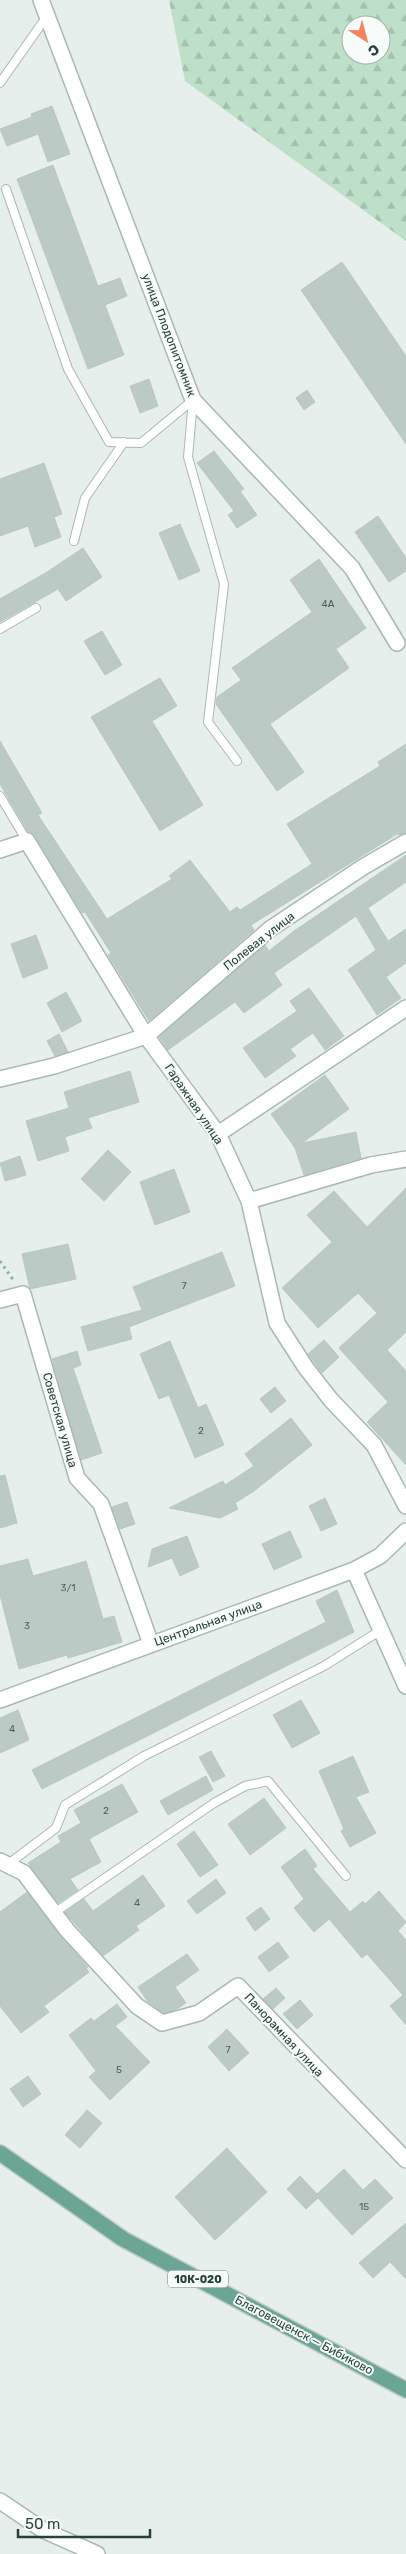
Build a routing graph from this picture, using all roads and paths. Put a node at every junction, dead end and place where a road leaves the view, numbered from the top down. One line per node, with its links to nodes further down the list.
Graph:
1 (41, 0): 2 (street, улица Плодопитомник)
2 (47, 16): 3 (lane); 5 (street, улица Плодопитомник)
3 (0, 83)
4 (6, 189): 6 (lane)
5 (193, 400): 6 (lane); 10 (street, улица Плодопитомник); 11 (lane)
6 (124, 442): 7 (lane)
7 (74, 541)
8 (36, 608): 9 (lane)
9 (0, 629)
10 (397, 643)
11 (237, 761)
12 (0, 796): 13 (lane)
13 (27, 841): 15 (street); 17 (street, Гаражная улица)
14 (406, 842): 17 (street, Полевая улица)
15 (0, 850)
16 (406, 1008): 19 (street)
17 (146, 1036): 18 (street); 19 (street, Гаражная улица)
18 (0, 1079)
19 (218, 1134): 21 (street, Гаражная улица)
20 (406, 1159): 21 (street)
21 (249, 1201): 25 (street, Гаражная улица)
22 (0, 1261): 23 (path)
23 (23, 1294): 24 (street); 29 (street, Советская улица)
24 (0, 1300)
25 (406, 1506)
26 (406, 1530): 27 (street, Центральная улица)
27 (354, 1570): 28 (street); 29 (street, Центральная улица)
28 (381, 1630): 30 (street); 32 (lane)
29 (151, 1644): 31 (street, Центральная улица)
30 (406, 1686)
31 (0, 1700)
32 (4, 1863): 34 (street, Панорамная улица)
33 (346, 1876): 34 (lane)
34 (54, 1913): 36 (street, Панорамная улица)
35 (0, 2153): 37 (main road, Благовещенск — Бибиково / 10К-020)
36 (406, 2160)
37 (406, 2390)
38 (0, 2502): 39 (street)
39 (97, 2554)

